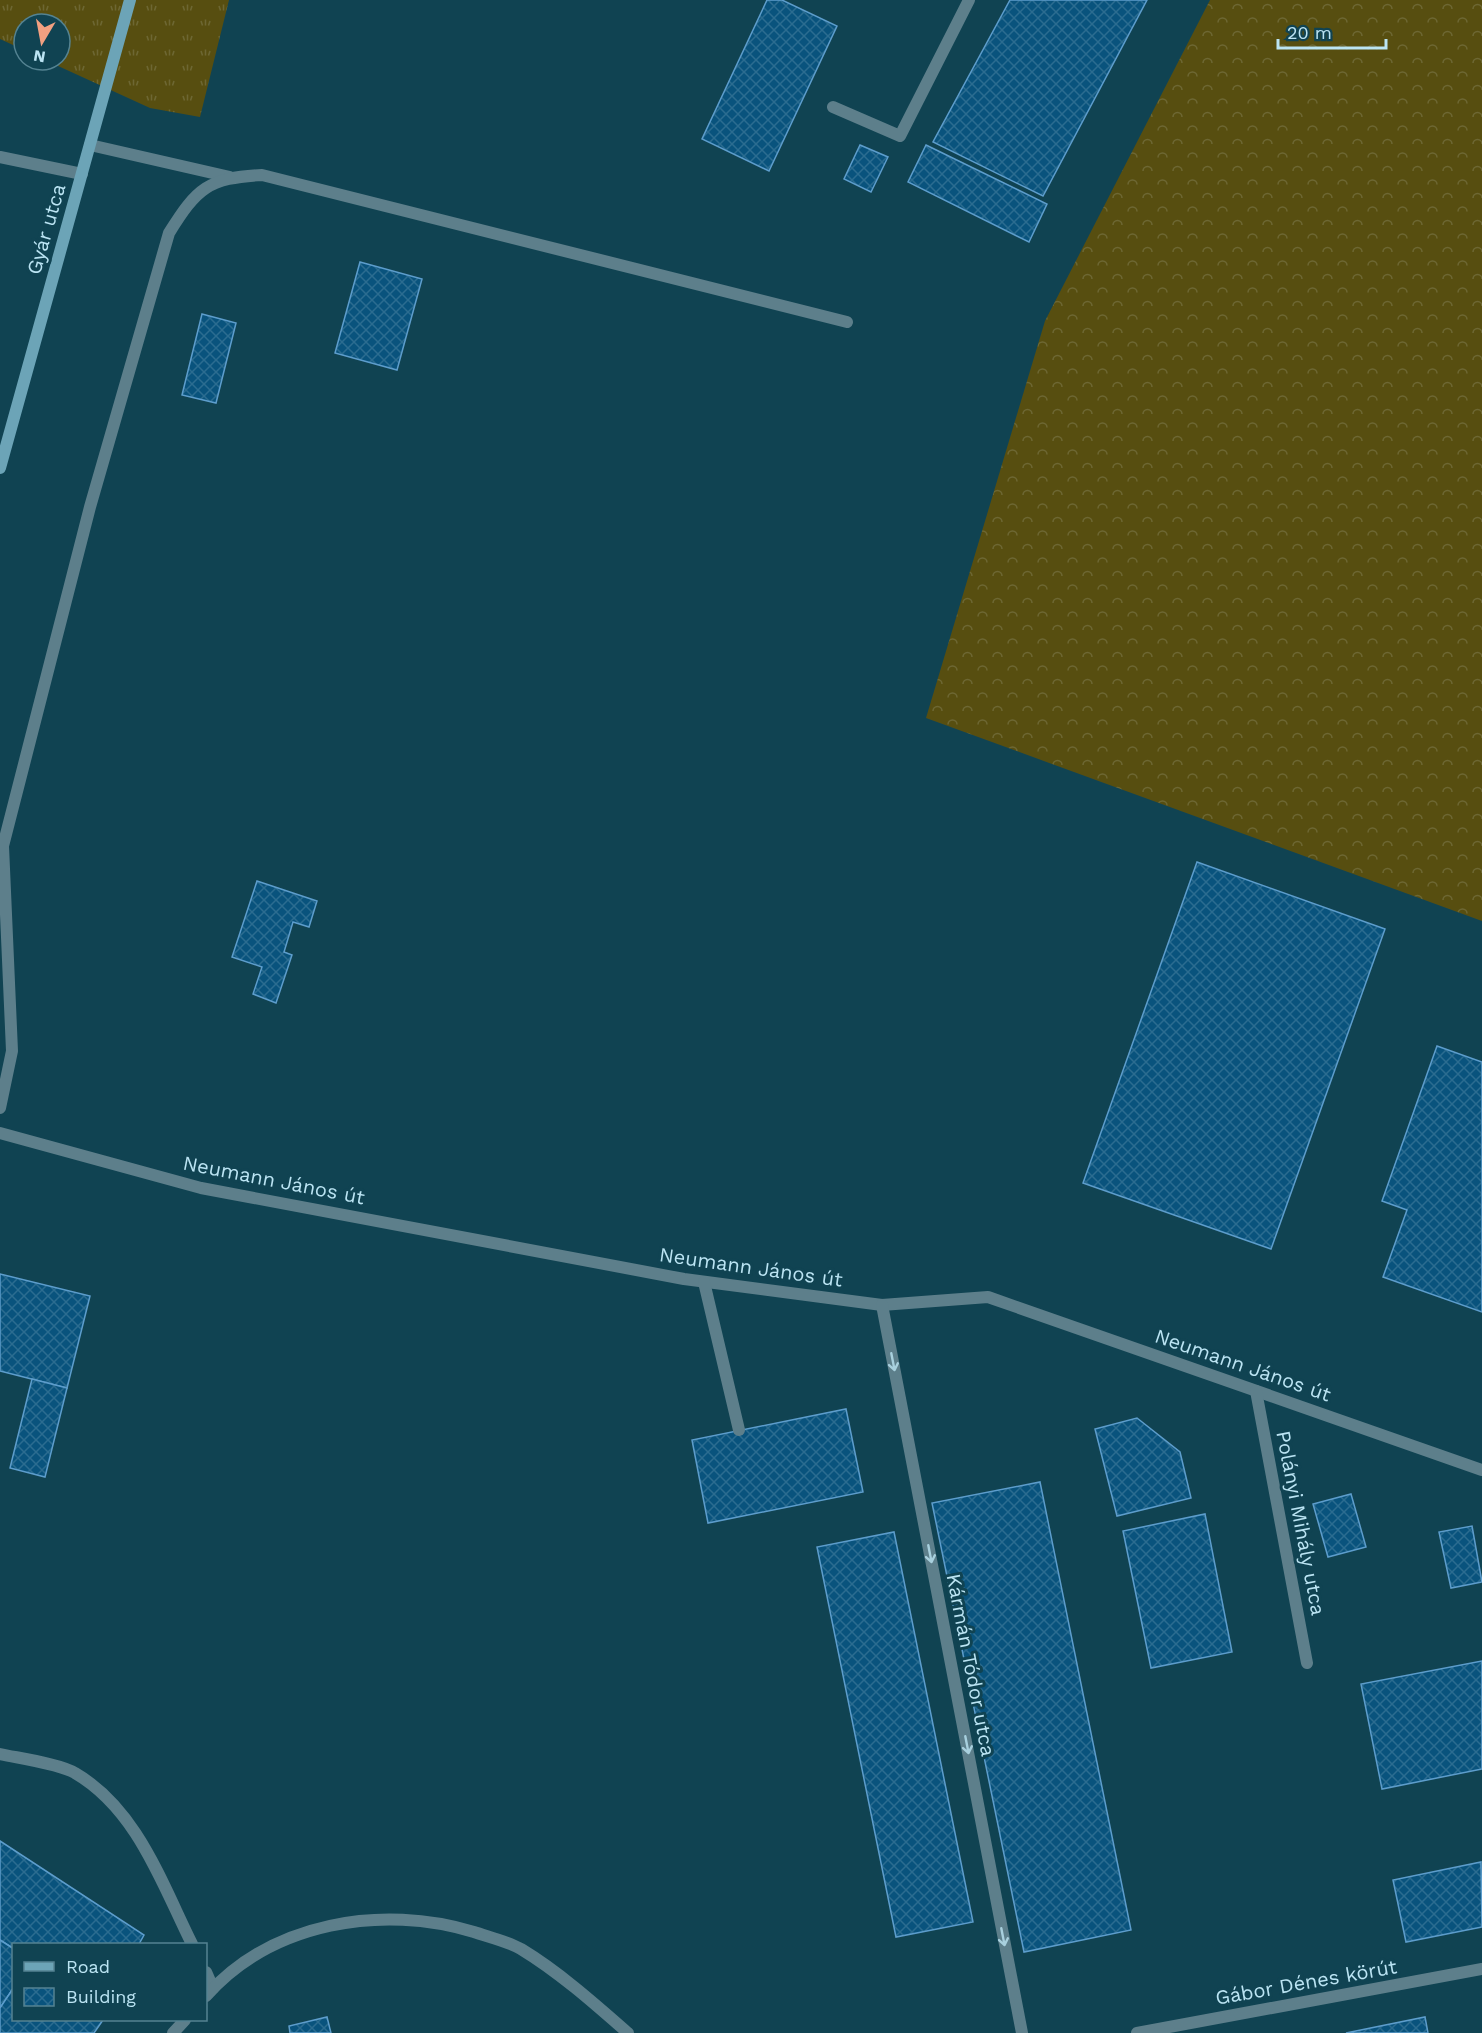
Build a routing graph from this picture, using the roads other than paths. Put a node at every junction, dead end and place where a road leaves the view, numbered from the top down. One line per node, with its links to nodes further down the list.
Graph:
1 (130, 0): 4 (main road, Gyár utca)
2 (969, 0): 3 (lane)
3 (833, 107)
4 (90, 145): 6 (main road, Gyár utca); 7 (lane)
5 (0, 157): 6 (lane)
6 (82, 174): 9 (main road, Gyár utca)
7 (230, 177): 8 (lane); 10 (lane)
8 (847, 322)
9 (0, 468)
10 (0, 1108)
11 (0, 1133): 12 (lane, Neumann János út)
12 (704, 1282): 13 (lane, Neumann János út); 15 (lane)
13 (882, 1305): 14 (lane, Neumann János út); 25 (lane, Kármán Tódor utca, one-way to 25)
14 (1256, 1390): 16 (lane, Neumann János út); 17 (lane, Polányi Mihály utca)
15 (739, 1430)
16 (1482, 1470)
17 (1307, 1663)
18 (0, 1754): 19 (lane)
19 (192, 1943)
20 (1482, 1969): 26 (lane, Gábor Dénes körút)
21 (209, 1992): 24 (lane)
22 (183, 2021): 23 (lane)
23 (173, 2033)
24 (628, 2033)
25 (1022, 2033)
26 (1137, 2033)

